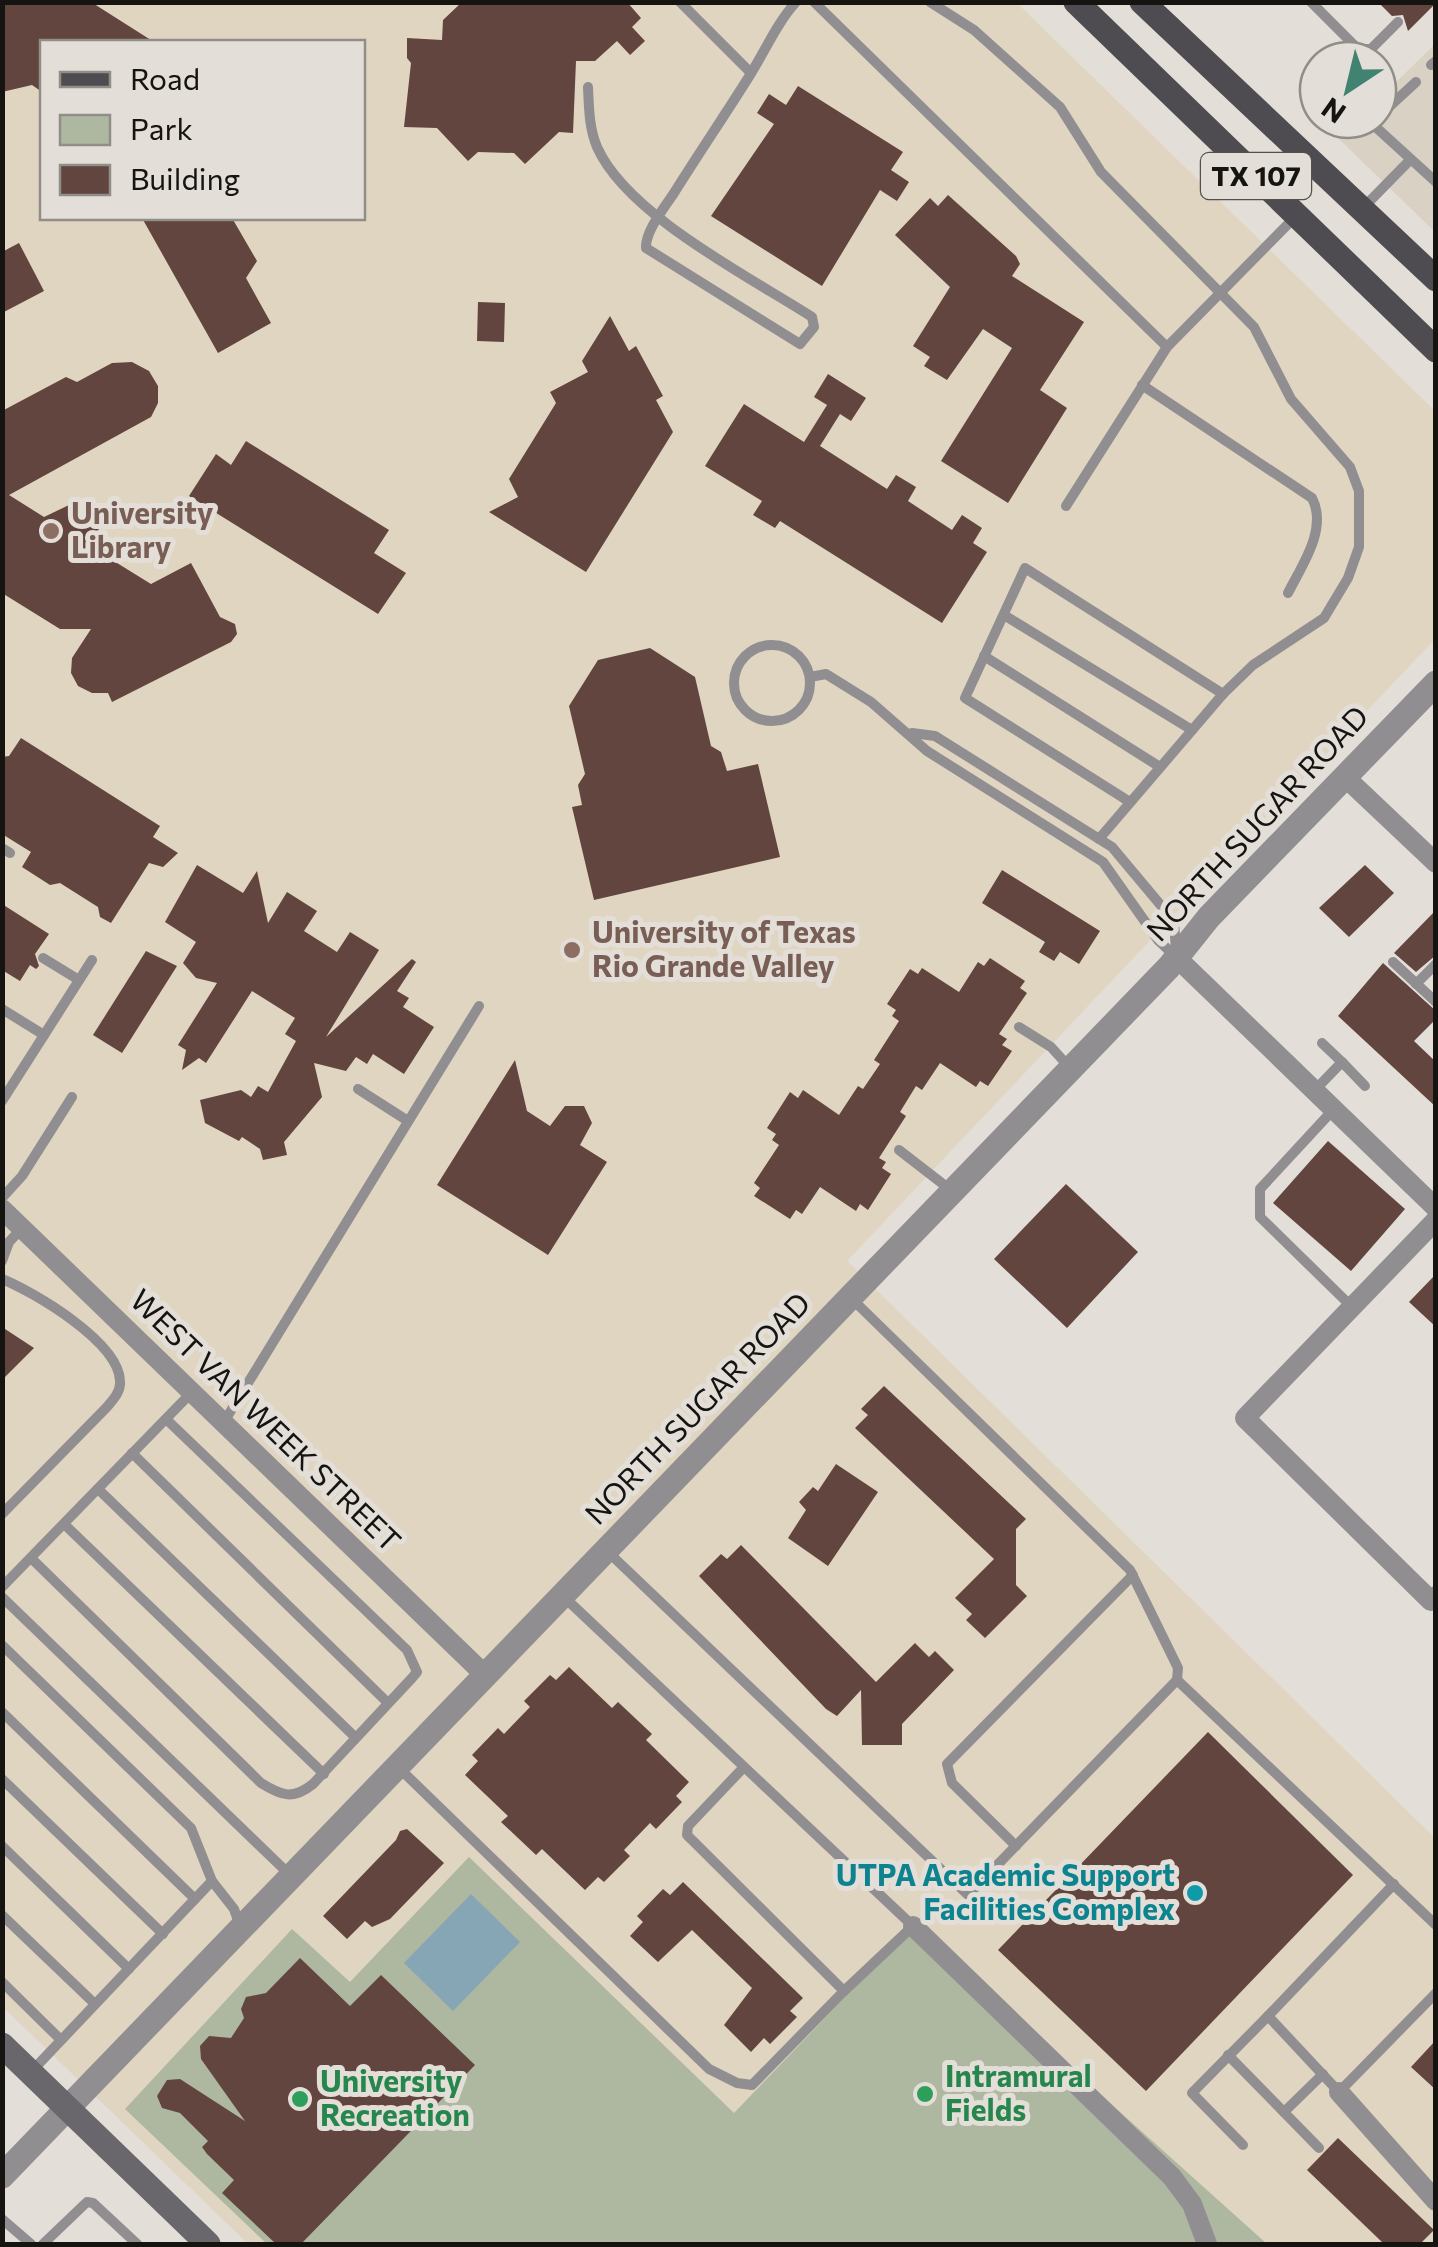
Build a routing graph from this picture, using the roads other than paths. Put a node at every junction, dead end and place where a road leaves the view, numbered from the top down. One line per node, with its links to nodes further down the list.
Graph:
1 (680, 2): 9 (lane)
2 (796, 2): 9 (lane)
3 (814, 2): 21 (lane)
4 (930, 2): 20 (lane)
5 (1076, 2): 17 (main road, TX 107)
6 (1142, 2): 16 (main road, TX 107)
7 (1311, 2): 8 (lane)
8 (1398, 22)
9 (751, 73): 18 (lane)
10 (1416, 82): 12 (lane)
11 (588, 87): 18 (lane)
12 (1398, 98)
13 (1392, 140): 14 (lane)
14 (1410, 160): 15 (lane); 16 (lane)
15 (1436, 182)
16 (1362, 210): 19 (main road, TX 107)
17 (1296, 216): 20 (lane); 22 (main road, TX 107)
18 (658, 219): 18 (lane)
19 (1436, 279)
20 (1220, 295): 21 (lane); 30 (lane)
21 (1167, 346): 23 (lane)
22 (1436, 350)
23 (1142, 385): 24 (lane); 25 (lane)
24 (1066, 506)
25 (1288, 592)
26 (1004, 615): 27 (lane); 30 (lane); 31 (lane)
27 (984, 656): 33 (lane); 35 (lane)
28 (810, 676): 28 (lane); 32 (lane)
29 (1436, 683): 34 (street, NORTH SUGAR ROAD)
30 (1223, 694): 31 (lane)
31 (1192, 730): 33 (lane)
32 (911, 733): 36 (lane); 38 (lane)
33 (1160, 767): 35 (lane)
34 (1345, 776): 39 (street); 41 (street, NORTH SUGAR ROAD)
35 (1130, 802): 36 (lane)
36 (1099, 839): 37 (lane)
37 (1117, 853): 38 (lane); 41 (lane)
38 (1103, 862): 41 (lane)
39 (1436, 863)
40 (43, 958): 45 (lane)
41 (1177, 958): 54 (street, NORTH SUGAR ROAD); 57 (street)
42 (92, 960): 45 (lane)
43 (1393, 962): 46 (lane)
44 (1436, 964): 46 (lane)
45 (79, 980): 51 (lane)
46 (1416, 984): 47 (lane)
47 (1436, 1002)
48 (480, 1006): 61 (lane)
49 (2, 1009): 51 (lane)
50 (1019, 1027): 54 (lane)
51 (44, 1035): 59 (lane)
52 (1322, 1043): 53 (lane)
53 (1342, 1062): 55 (lane); 57 (lane)
54 (1071, 1068): 63 (street, NORTH SUGAR ROAD)
55 (1365, 1086)
56 (358, 1089): 61 (lane)
57 (1314, 1091): 60 (street)
58 (72, 1097): 64 (lane)
59 (2, 1101)
60 (1334, 1110): 65 (street); 72 (lane)
61 (408, 1121): 75 (lane)
62 (899, 1150): 63 (lane)
63 (953, 1191): 71 (street, NORTH SUGAR ROAD)
64 (2, 1198)
65 (1436, 1208)
66 (2, 1209): 68 (street, WEST VAN WEEK STREET)
67 (1436, 1220): 72 (street)
68 (22, 1228): 69 (lane); 73 (street, WEST VAN WEEK STREET)
69 (2, 1261)
70 (2, 1279): 78 (lane)
71 (850, 1298): 80 (street, NORTH SUGAR ROAD); 82 (lane)
72 (1352, 1307): 85 (street)
73 (192, 1392): 74 (lane); 75 (street, WEST VAN WEEK STREET)
74 (166, 1419): 76 (lane); 90 (lane)
75 (224, 1423): 88 (street, WEST VAN WEEK STREET)
76 (132, 1453): 77 (lane); 90 (lane)
77 (98, 1489): 79 (lane); 92 (lane)
78 (2, 1514)
79 (64, 1524): 81 (lane); 95 (lane)
80 (607, 1550): 84 (street, NORTH SUGAR ROAD); 98 (lane)
81 (31, 1558): 83 (lane); 95 (lane)
82 (1134, 1574): 89 (lane); 98 (lane)
83 (2, 1587)
84 (563, 1596): 88 (street, NORTH SUGAR ROAD); 93 (lane)
85 (1436, 1596)
86 (2, 1598): 99 (lane)
87 (2, 1644): 100 (lane)
88 (486, 1676): 94 (street, NORTH SUGAR ROAD)
89 (1177, 1680): 98 (lane); 101 (lane)
90 (388, 1703): 92 (lane)
91 (2, 1712): 102 (lane)
92 (356, 1737): 95 (lane)
93 (744, 1767): 105 (lane); 110 (lane)
94 (398, 1768): 99 (street, NORTH SUGAR ROAD); 110 (lane)
95 (324, 1774)
96 (2, 1779): 107 (lane)
97 (2, 1846): 108 (lane)
98 (1016, 1846)
99 (292, 1877): 106 (street, NORTH SUGAR ROAD)
100 (212, 1881): 102 (lane); 106 (lane)
101 (1394, 1884): 104 (lane); 113 (lane)
102 (195, 1899): 107 (lane)
103 (2, 1914): 112 (lane)
104 (1436, 1925)
105 (912, 1926): 110 (lane); 131 (street)
106 (242, 1930): 120 (street, NORTH SUGAR ROAD)
107 (162, 1934): 108 (lane)
108 (128, 1969): 112 (lane)
109 (2, 1982): 114 (lane)
110 (844, 1992)
111 (1436, 1993): 119 (lane)
112 (95, 2004): 114 (lane)
113 (1268, 2016): 116 (lane); 118 (lane)
114 (61, 2040): 117 (lane)
115 (2, 2045): 117 (main road)
116 (1228, 2055): 121 (lane); 122 (lane)
117 (31, 2072): 120 (main road)
118 (1323, 2074): 119 (lane); 121 (lane)
119 (1339, 2092): 125 (street)
120 (68, 2109): 124 (street, NORTH SUGAR ROAD); 127 (main road)
121 (1284, 2112): 123 (lane)
122 (1243, 2145)
123 (1319, 2148)
124 (2, 2176)
125 (1436, 2200)
126 (2, 2219): 128 (lane)
127 (201, 2242)
128 (31, 2244)
129 (43, 2244): 130 (lane)
130 (137, 2244)
131 (1207, 2244)

